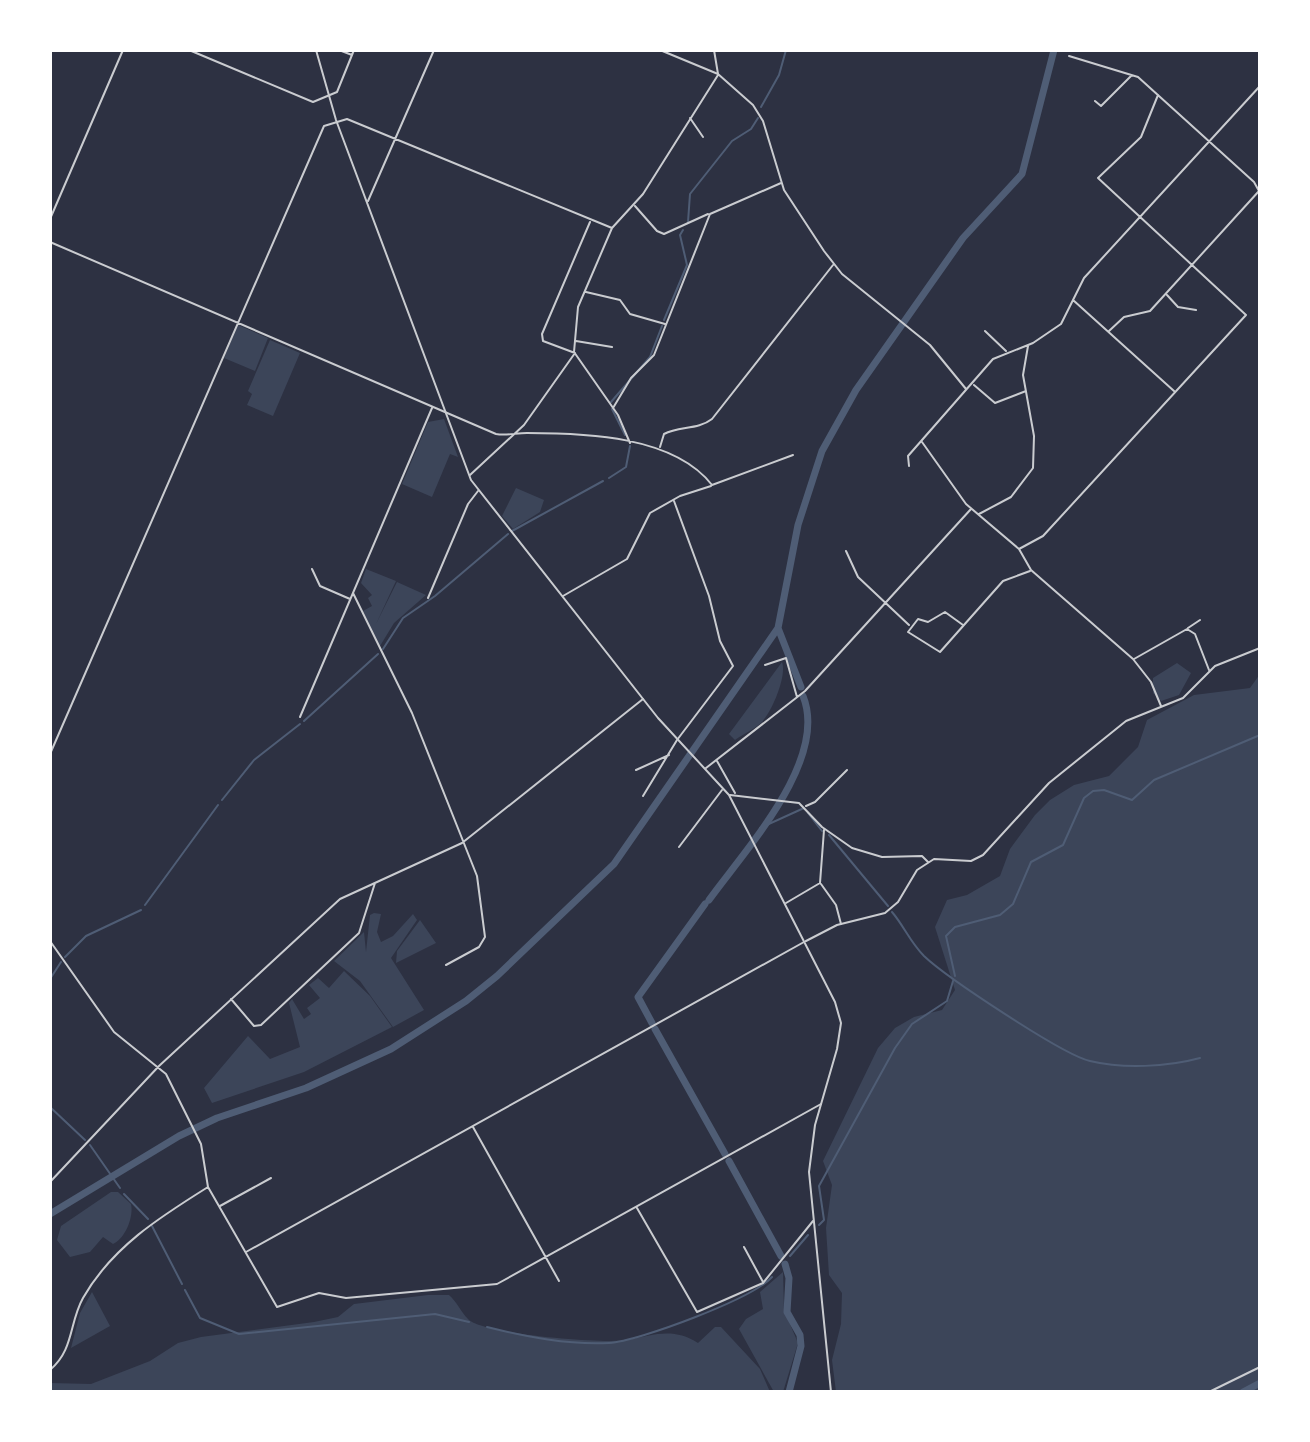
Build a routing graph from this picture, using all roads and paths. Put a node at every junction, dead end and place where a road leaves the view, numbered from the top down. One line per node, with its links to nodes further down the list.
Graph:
1 (123, 50): 28 (street)
2 (189, 50): 9 (street)
3 (316, 50): 16 (street)
4 (339, 50): 10 (street)
5 (354, 50): 10 (street)
6 (434, 50): 21 (street)
7 (660, 50): 12 (street)
8 (714, 50): 12 (street)
9 (198, 52): 16 (street)
10 (352, 55): 16 (street)
11 (1069, 56): 13 (street)
12 (718, 74): 18 (street); 23 (street)
13 (1132, 75): 15 (street); 17 (street)
14 (1260, 86): 22 (street)
15 (1158, 95): 22 (street); 27 (street)
16 (328, 98): 19 (street)
17 (1095, 101)
18 (689, 117): 20 (street); 25 (street)
19 (336, 120): 21 (street); 24 (street); 38 (street)
20 (703, 137)
21 (395, 140): 24 (street); 29 (street)
22 (1209, 141): 27 (street); 33 (street)
23 (782, 182): 26 (street); 32 (street)
24 (367, 202): 53 (street)
25 (634, 205): 26 (street); 30 (street)
26 (710, 214): 39 (street)
27 (1140, 217): 33 (street); 36 (street)
28 (50, 219)
29 (590, 222): 30 (street); 46 (street)
30 (612, 228): 34 (street)
31 (50, 242): 38 (street)
32 (834, 264): 48 (street); 57 (street)
33 (1193, 265): 35 (street); 50 (street)
34 (585, 292): 39 (street); 42 (street)
35 (1166, 295): 37 (street); 41 (street)
36 (1073, 300): 41 (street); 43 (street)
37 (1196, 310)
38 (236, 322): 51 (street); 88 (street)
39 (666, 325): 52 (street)
40 (985, 331): 45 (street)
41 (1109, 331): 50 (street)
42 (575, 340): 44 (street); 46 (street)
43 (1027, 345): 45 (street); 49 (street)
44 (612, 347)
45 (1006, 352): 47 (street)
46 (575, 353): 52 (street); 54 (street)
47 (972, 383): 48 (street); 49 (street)
48 (967, 390): 55 (street)
49 (1027, 391): 65 (street)
50 (1175, 392): 66 (street)
51 (432, 406): 53 (street); 70 (street)
52 (613, 408): 56 (street)
53 (445, 413): 54 (street); 60 (street)
54 (516, 434): 56 (street); 60 (street)
55 (922, 442): 59 (street); 64 (street)
56 (630, 444): 57 (street)
57 (659, 448): 61 (street)
58 (793, 455): 61 (street)
59 (909, 466)
60 (469, 476): 62 (street)
61 (712, 485): 63 (street)
62 (478, 491): 71 (street); 72 (street)
63 (674, 501): 71 (street); 87 (street)
64 (971, 509): 65 (street); 74 (street)
65 (979, 514): 66 (street)
66 (1019, 549): 69 (street)
67 (846, 551): 74 (street)
68 (312, 569): 73 (street)
69 (1031, 570): 76 (street); 80 (street)
70 (353, 593): 73 (street); 100 (street)
71 (562, 596): 83 (street)
72 (428, 598)
73 (351, 599): 86 (street)
74 (885, 603): 77 (street); 84 (street)
75 (1200, 620): 78 (street)
76 (963, 625): 77 (street); 77 (street)
77 (910, 626)
78 (1187, 629): 80 (street); 82 (street)
79 (1260, 648): 82 (street)
80 (1133, 659): 85 (street)
81 (765, 665): 84 (street)
82 (1209, 671): 85 (street)
83 (644, 698): 87 (street); 100 (street)
84 (798, 698): 90 (street)
85 (1161, 707): 102 (street)
86 (300, 717)
87 (677, 740): 89 (street); 91 (street)
88 (50, 754)
89 (670, 754): 92 (street); 97 (street)
90 (717, 759): 91 (street); 95 (street)
91 (704, 767): 94 (street)
92 (636, 770)
93 (847, 770): 98 (street)
94 (723, 789): 96 (street); 101 (street)
95 (736, 794): 96 (street); 98 (street)
96 (729, 795): 105 (street)
97 (643, 796)
98 (805, 806): 99 (street)
99 (824, 829): 102 (street); 104 (street)
100 (462, 843): 103 (street); 109 (street)
101 (679, 847)
102 (928, 862): 106 (street)
103 (375, 882): 110 (street); 110 (street)
104 (820, 883): 105 (street); 106 (street)
105 (786, 903): 108 (street)
106 (841, 924): 108 (street)
107 (50, 941): 111 (street)
108 (805, 941): 112 (street); 113 (street)
109 (446, 965)
110 (231, 999): 111 (street)
111 (159, 1066): 115 (street); 116 (street)
112 (821, 1104): 118 (street); 119 (street)
113 (472, 1126): 121 (street); 122 (street)
114 (271, 1178): 117 (street)
115 (50, 1182)
116 (208, 1187): 117 (street); 126 (street)
117 (219, 1207): 121 (street)
118 (636, 1207): 122 (street); 124 (street)
119 (813, 1221): 124 (street); 127 (street)
120 (744, 1247): 124 (street)
121 (245, 1253): 122 (street)
122 (546, 1258): 123 (street)
123 (559, 1281)
124 (763, 1283)
125 (1260, 1367): 128 (street)
126 (50, 1370)
127 (831, 1392)
128 (1209, 1392)

